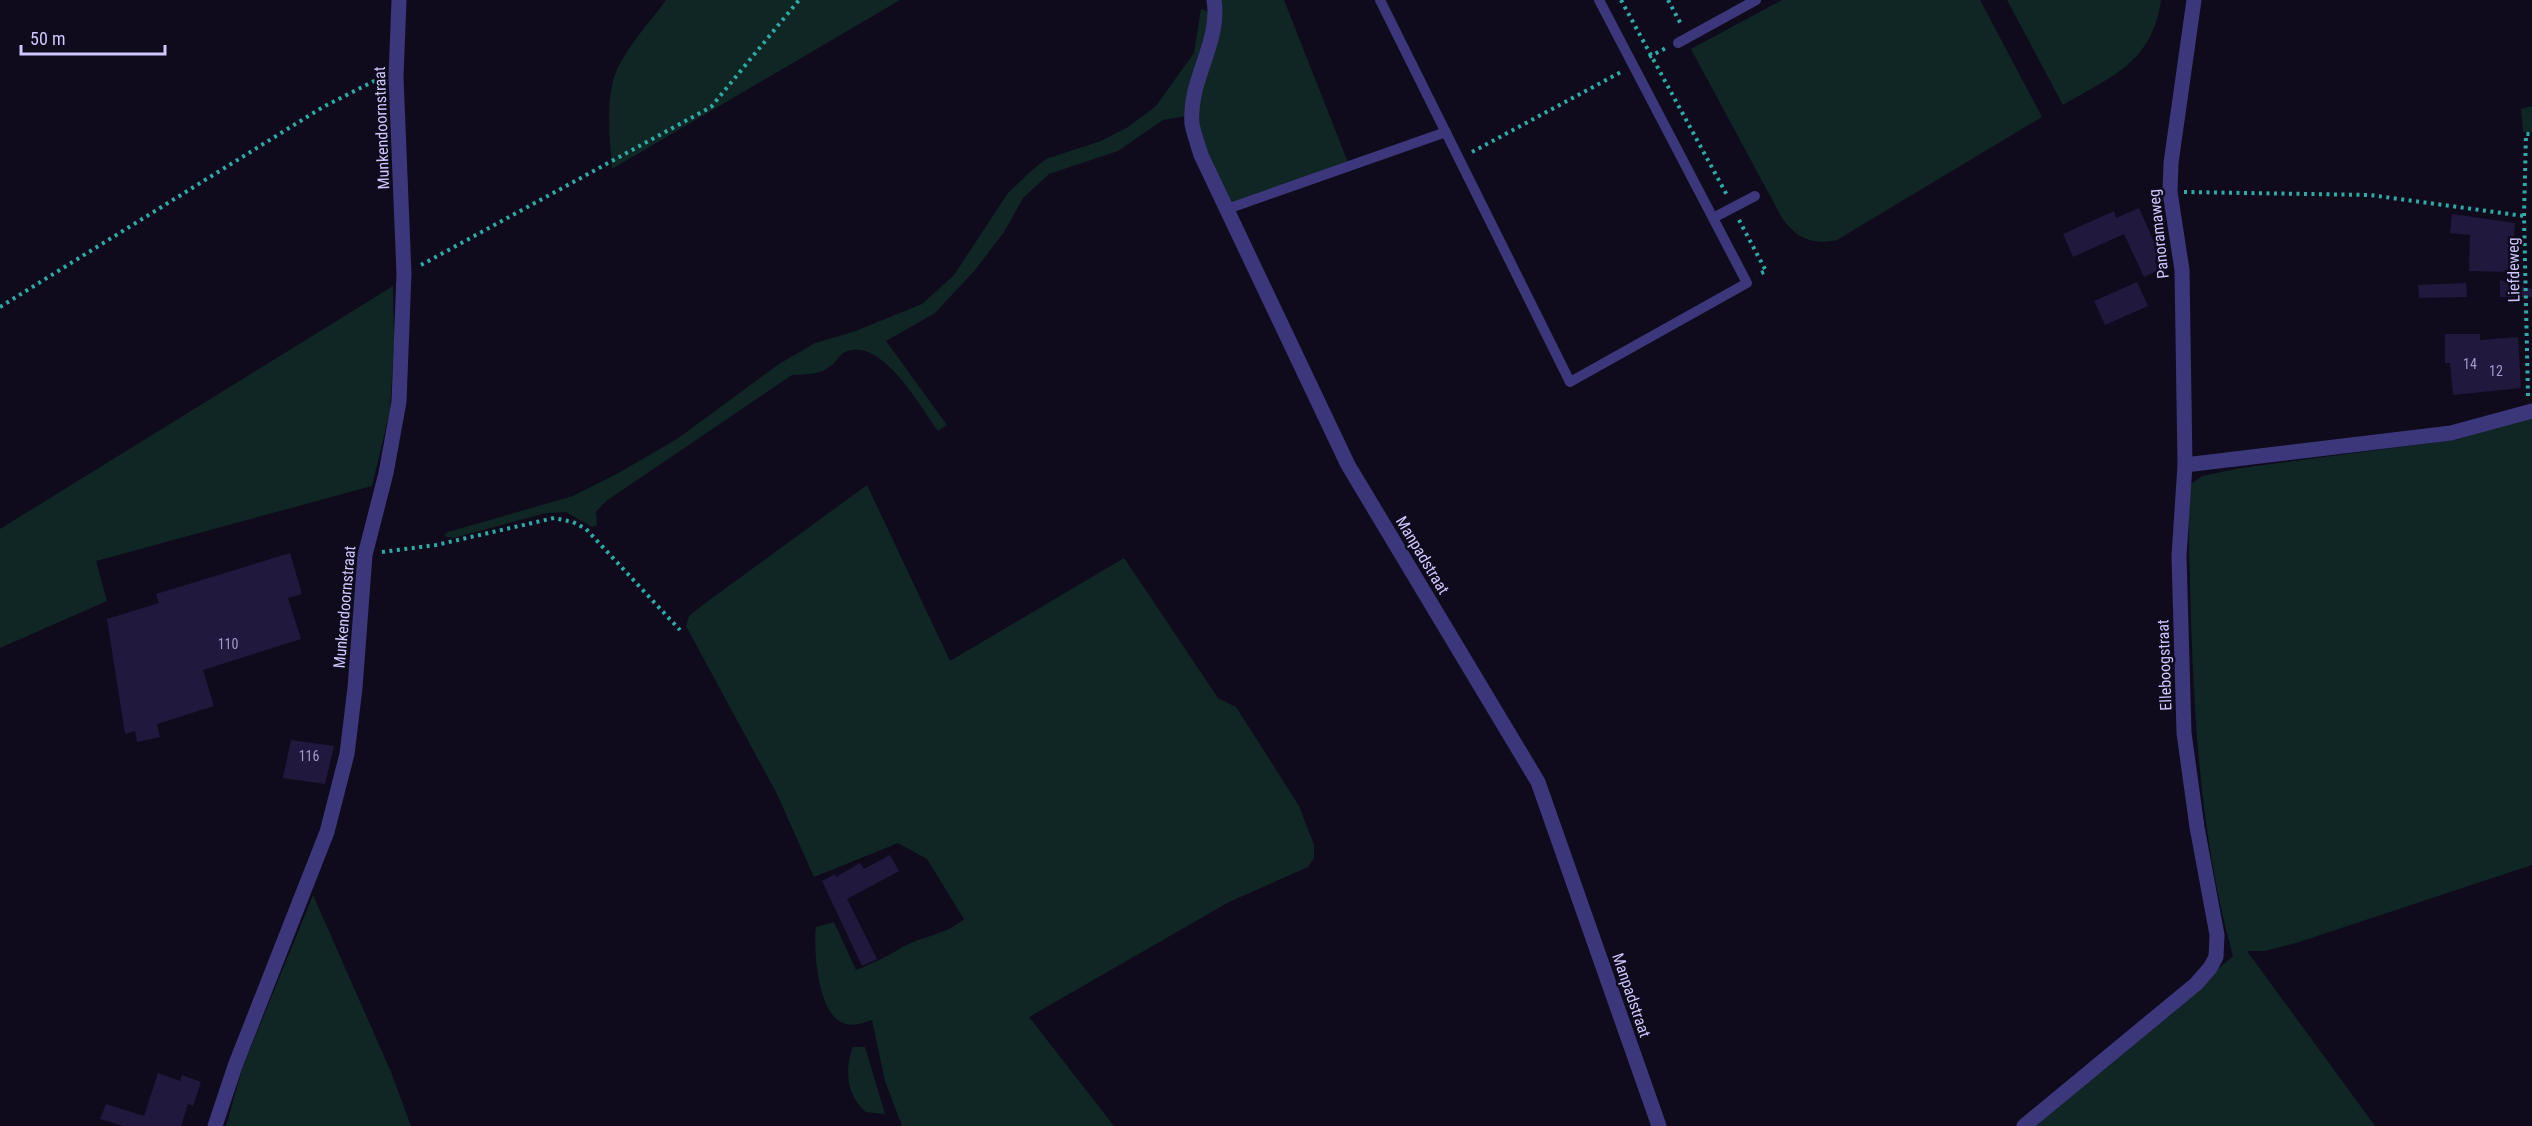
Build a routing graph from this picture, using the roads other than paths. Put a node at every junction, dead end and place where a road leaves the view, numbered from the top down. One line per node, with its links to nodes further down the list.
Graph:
1 (399, 0): 14 (street, Munkendoornstraat)
2 (1214, 0): 10 (street, Manpadstraat)
3 (1380, 0): 8 (lane)
4 (1599, 0): 11 (lane)
5 (1756, 0): 7 (lane)
6 (2194, 0): 13 (street, Panoramaweg)
7 (1678, 43)
8 (1446, 132): 10 (lane); 11 (lane)
9 (1755, 196): 11 (lane)
10 (1227, 209): 15 (street, Manpadstraat)
11 (1713, 218)
12 (2531, 411): 13 (street)
13 (2185, 465): 16 (street, Elleboogstraat)
14 (215, 1126)
15 (1659, 1126)
16 (2024, 1126)

